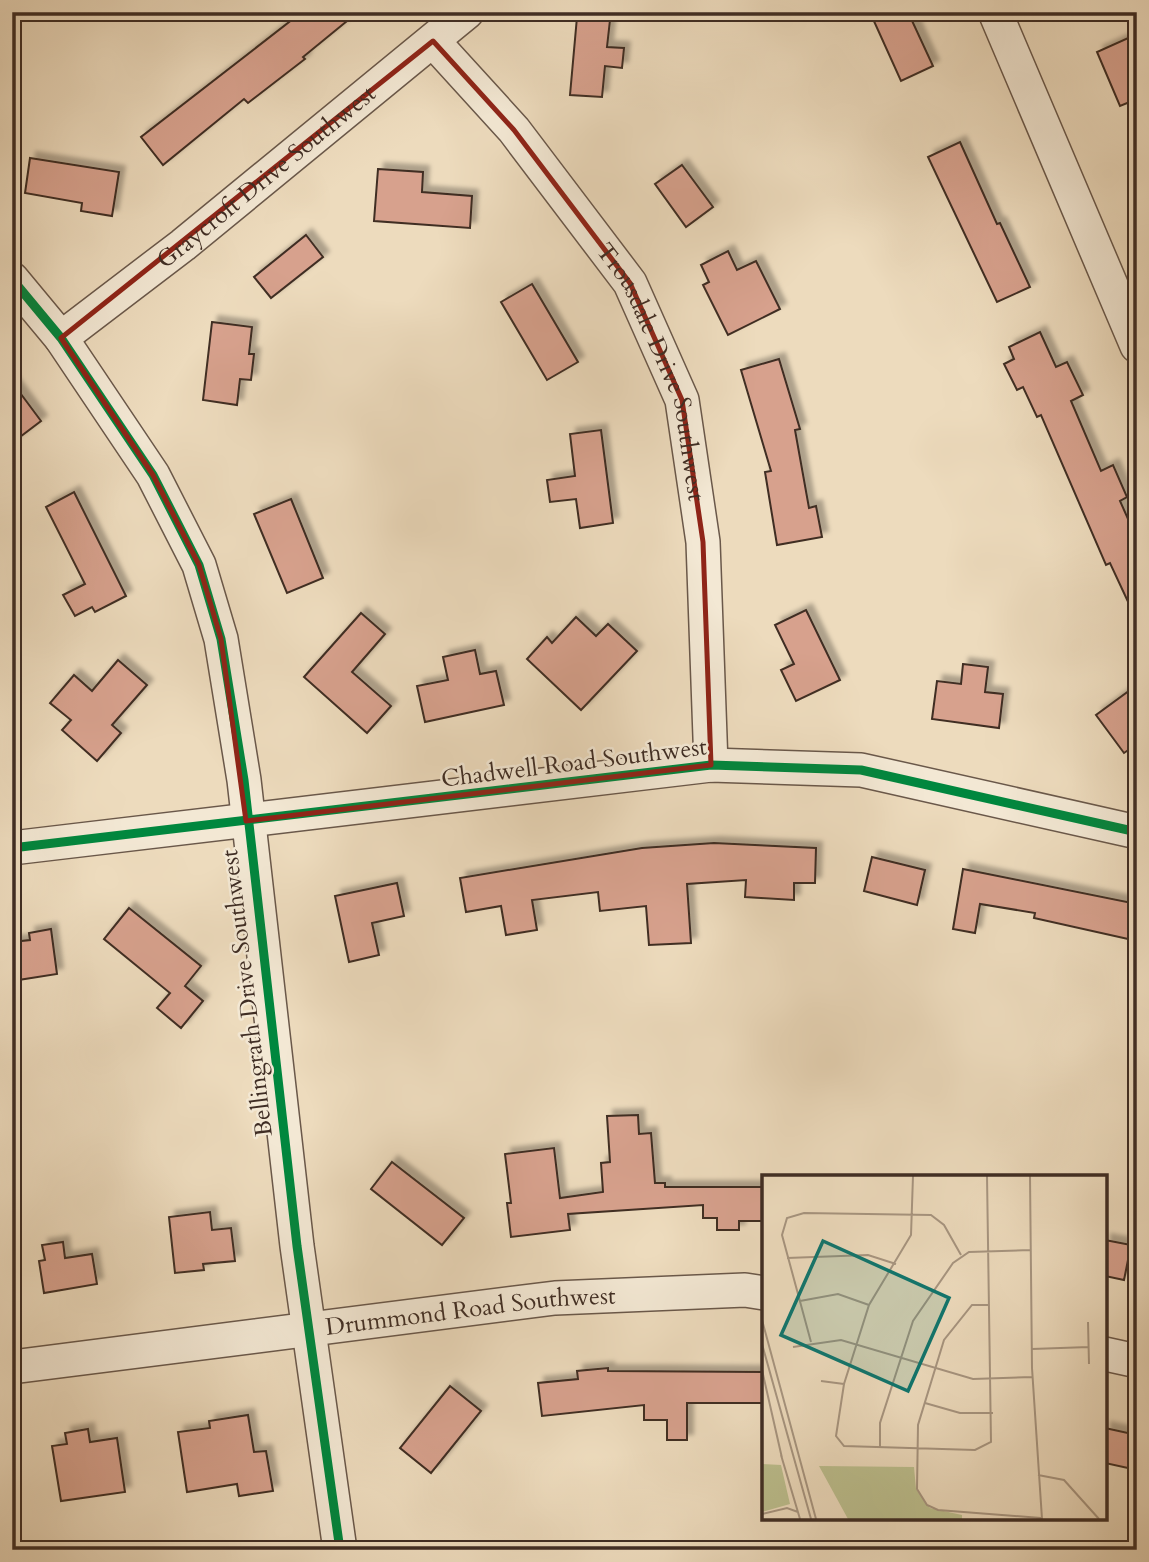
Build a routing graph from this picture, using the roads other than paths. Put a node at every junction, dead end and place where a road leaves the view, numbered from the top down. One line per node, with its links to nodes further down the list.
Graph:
1 (467, 12): 3 (street, Graycroft Drive Southwest)
2 (995, 12): 6 (street)
3 (433, 41): 5 (street, Graycroft Drive Southwest); 7 (street, Trousdale Drive Southwest)
4 (12, 279): 5 (street, Bellingrath Drive Southwest)
5 (61, 338): 8 (street, Bellingrath Drive Southwest)
6 (1137, 346)
7 (711, 765): 8 (street, Chadwell Road Southwest); 9 (street, Chadwell Road Southwest)
8 (246, 821): 10 (street, Chadwell Road Southwest); 12 (street, Bellingrath Drive Southwest)
9 (1137, 832)
10 (12, 848)
11 (762, 1293): 12 (street, Drummond Road Southwest)
12 (309, 1328): 15 (street, Drummond Road Southwest); 16 (street, Bellingrath Drive Southwest)
13 (1107, 1354): 14 (street)
14 (1137, 1361)
15 (12, 1367)
16 (340, 1550)

